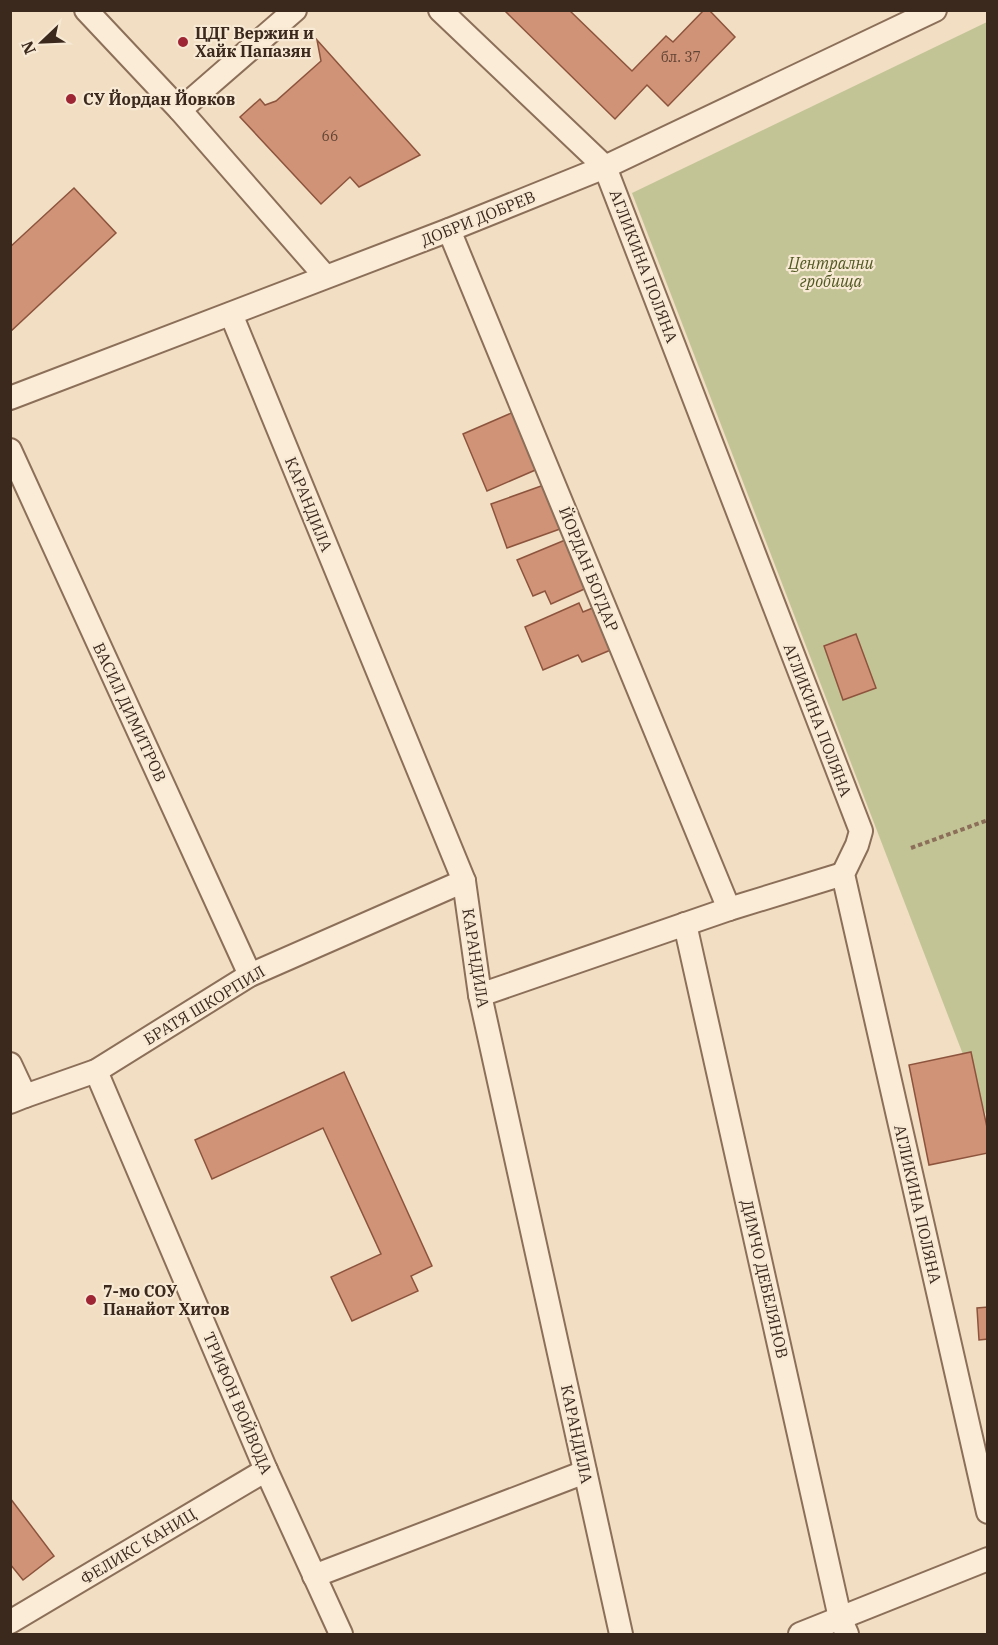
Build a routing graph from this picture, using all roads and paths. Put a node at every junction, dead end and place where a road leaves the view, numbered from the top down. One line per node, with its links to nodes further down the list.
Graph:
1 (86, 10): 5 (street)
2 (295, 10): 5 (street)
3 (440, 10): 6 (street, АГЛИКИНА ПОЛЯНА)
4 (935, 10): 6 (street, ДОБРИ ДОБРЕВ)
5 (180, 111): 8 (street)
6 (605, 167): 7 (street, ДОБРИ ДОБРЕВ); 14 (street, АГЛИКИНА ПОЛЯНА)
7 (449, 230): 8 (street, ДОБРИ ДОБРЕВ); 16 (street, ЙОРДАН БОГДАР)
8 (325, 276): 9 (street, ДОБРИ ДОБРЕВ)
9 (231, 314): 10 (street, ДОБРИ ДОБРЕВ); 15 (street, КАРАНДИЛА)
10 (10, 398)
11 (10, 450): 18 (street, ВАСИЛ ДИМИТРОВ)
12 (987, 820): 13 (path)
13 (912, 848)
14 (843, 874): 16 (street); 25 (street, АГЛИКИНА ПОЛЯНА)
15 (464, 881): 18 (street, БРАТЯ ШКОРПИЛ); 19 (street, КАРАНДИЛА)
16 (729, 909): 17 (street)
17 (685, 924): 19 (street); 29 (street, ДИМЧО ДЕБЕЛЯНОВ)
18 (250, 975): 21 (street, БРАТЯ ШКОРПИЛ)
19 (480, 995): 24 (street, КАРАНДИЛА)
20 (10, 1064): 22 (street)
21 (96, 1071): 22 (street, БРАТЯ ШКОРПИЛ); 23 (street, ТРИФОН ВОЙВОДА)
22 (18, 1099)
23 (266, 1470): 27 (street, ТРИФОН ВОЙВОДА); 28 (street, ФЕЛИКС КАНИЦ)
24 (585, 1472): 27 (street); 31 (street, КАРАНДИЛА)
25 (987, 1512)
26 (987, 1559): 29 (street)
27 (314, 1576): 30 (street, ТРИФОН ВОЙВОДА)
28 (10, 1622)
29 (844, 1626): 32 (street)
30 (341, 1635)
31 (621, 1635)
32 (800, 1635)

